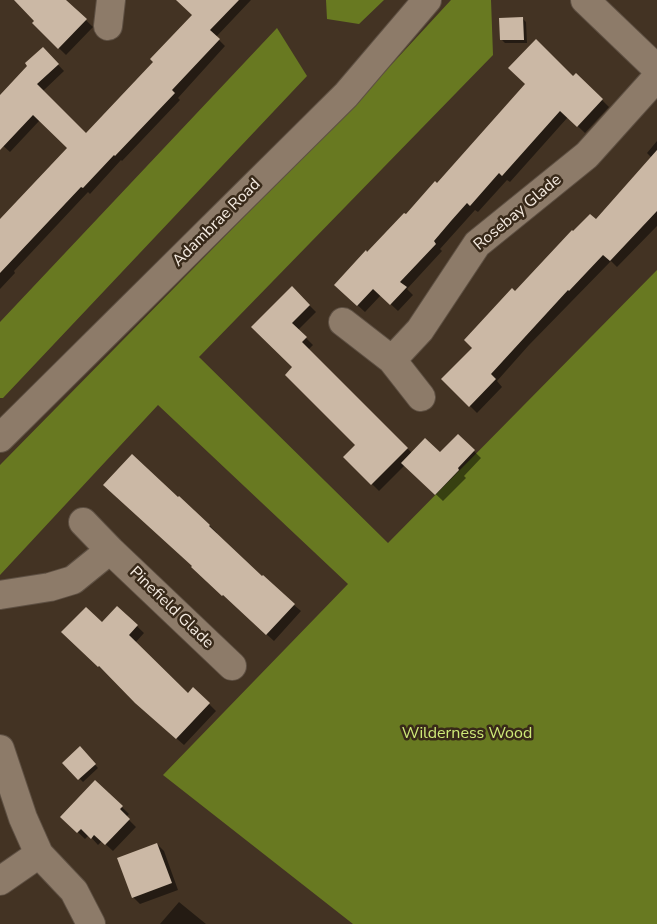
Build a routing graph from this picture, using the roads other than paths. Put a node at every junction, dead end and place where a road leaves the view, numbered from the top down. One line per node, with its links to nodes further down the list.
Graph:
1 (427, 0): 8 (street, Adambrae Road)
2 (585, 0): 3 (street)
3 (657, 69)
4 (657, 77): 6 (street, Rosebay Glade)
5 (343, 322): 6 (street)
6 (392, 360): 7 (street)
7 (421, 397)
8 (0, 438)
9 (83, 522): 10 (street, Pinefield Glade)
10 (110, 550): 11 (street); 12 (street, Pinefield Glade)
11 (0, 595)
12 (232, 666)
13 (0, 749): 14 (street)
14 (39, 854): 15 (street); 16 (street)
15 (0, 881)
16 (91, 924)

